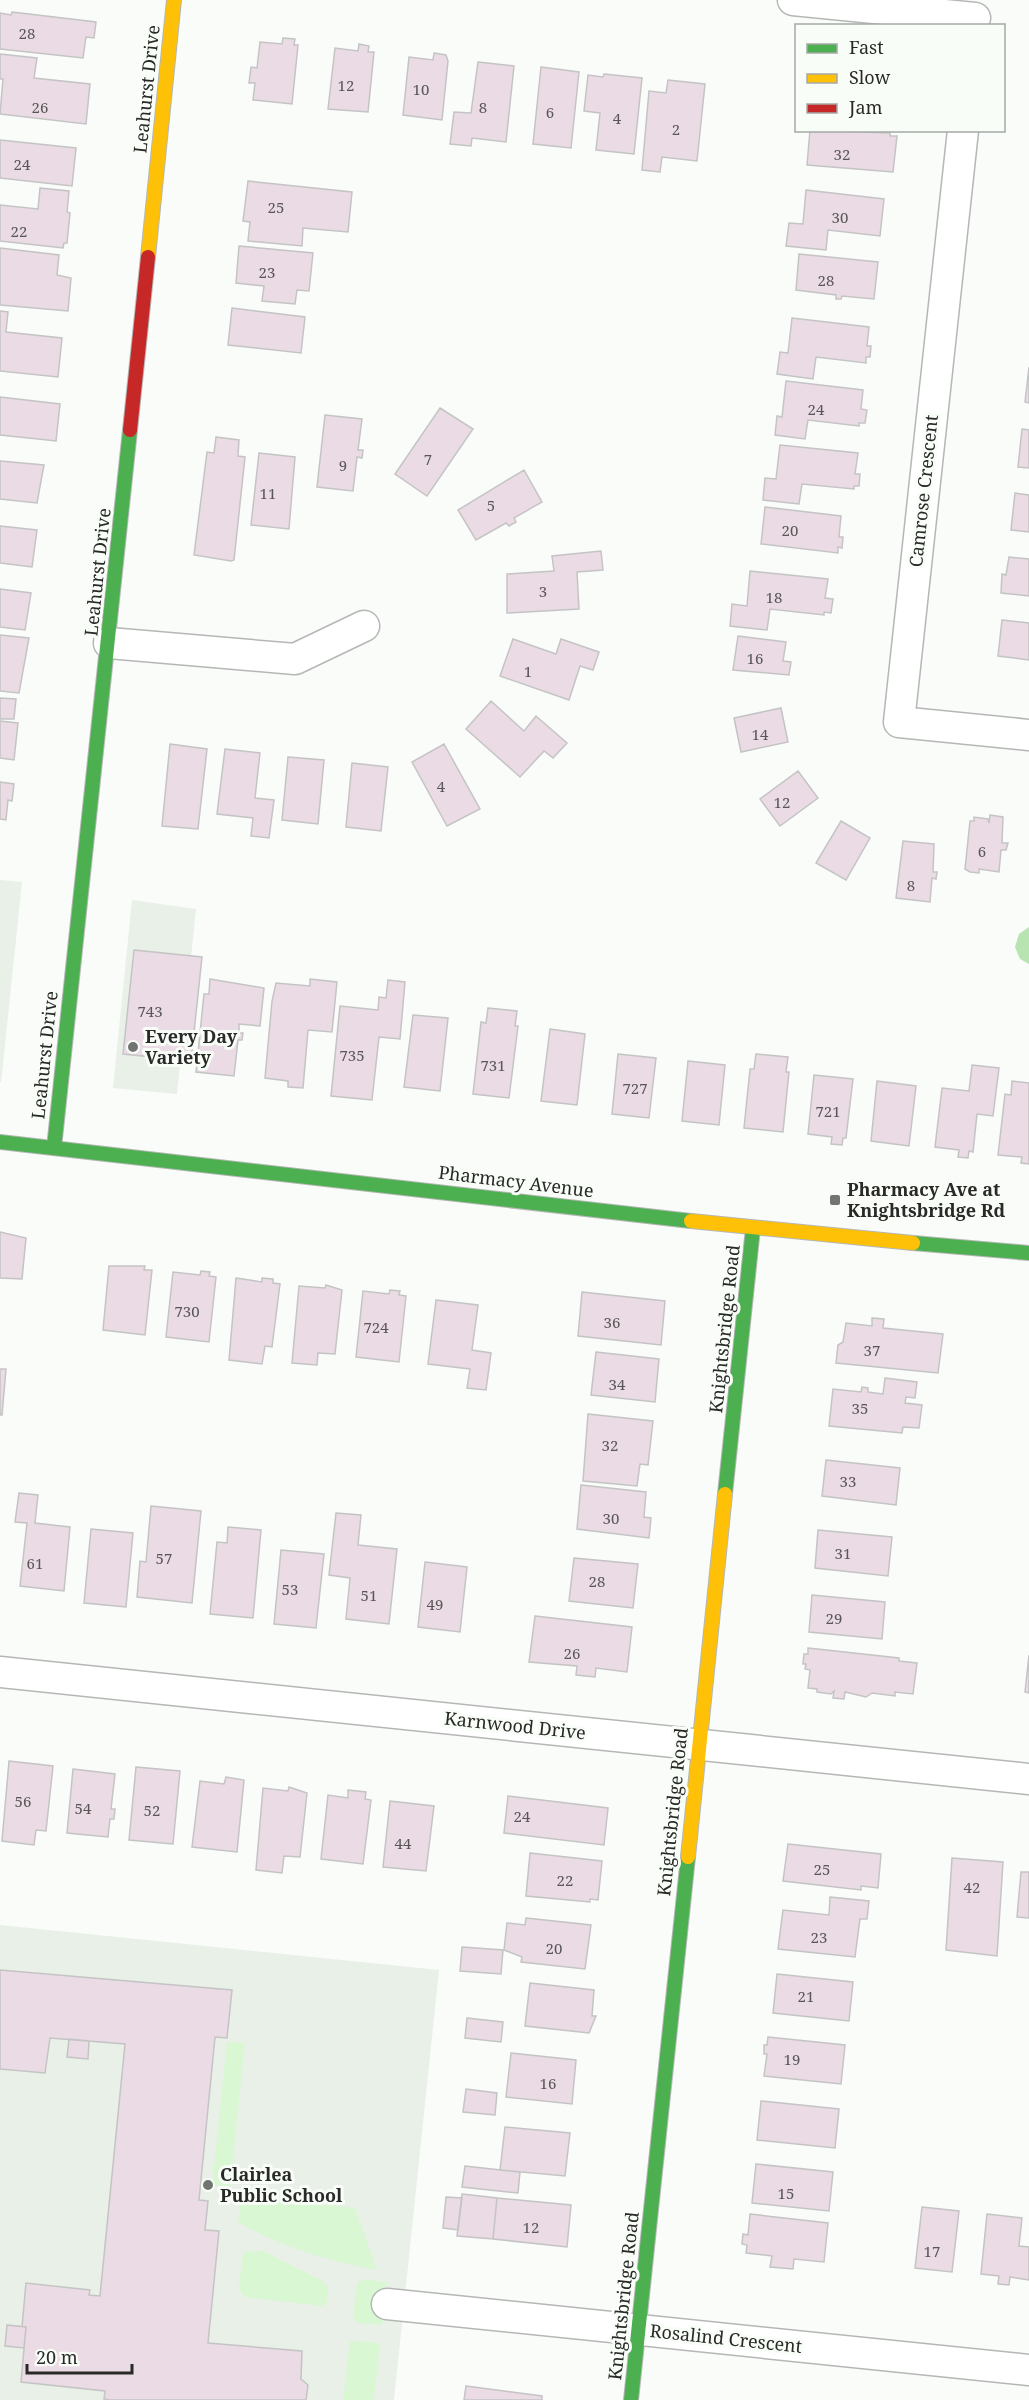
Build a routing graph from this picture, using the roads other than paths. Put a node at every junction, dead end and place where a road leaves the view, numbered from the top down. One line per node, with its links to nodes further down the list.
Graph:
1 (174, 0): 6 (street, Leahurst Drive)
2 (793, 0): 3 (street)
3 (976, 14)
4 (963, 132): 7 (street, Camrose Crescent)
5 (364, 626): 6 (street)
6 (110, 643): 9 (street, Leahurst Drive)
7 (1029, 735)
8 (0, 1142): 9 (street, Pharmacy Avenue)
9 (54, 1148): 10 (street, Pharmacy Avenue)
10 (753, 1228): 11 (street, Pharmacy Avenue); 13 (street, Knightsbridge Road)
11 (1029, 1253)
12 (0, 1672): 13 (street, Karnwood Drive)
13 (698, 1746): 14 (street, Karnwood Drive); 16 (street, Knightsbridge Road)
14 (1029, 1779)
15 (387, 2304): 16 (street, Rosalind Crescent)
16 (638, 2330): 17 (street, Rosalind Crescent); 18 (street, Knightsbridge Road)
17 (1029, 2370)
18 (631, 2400)

